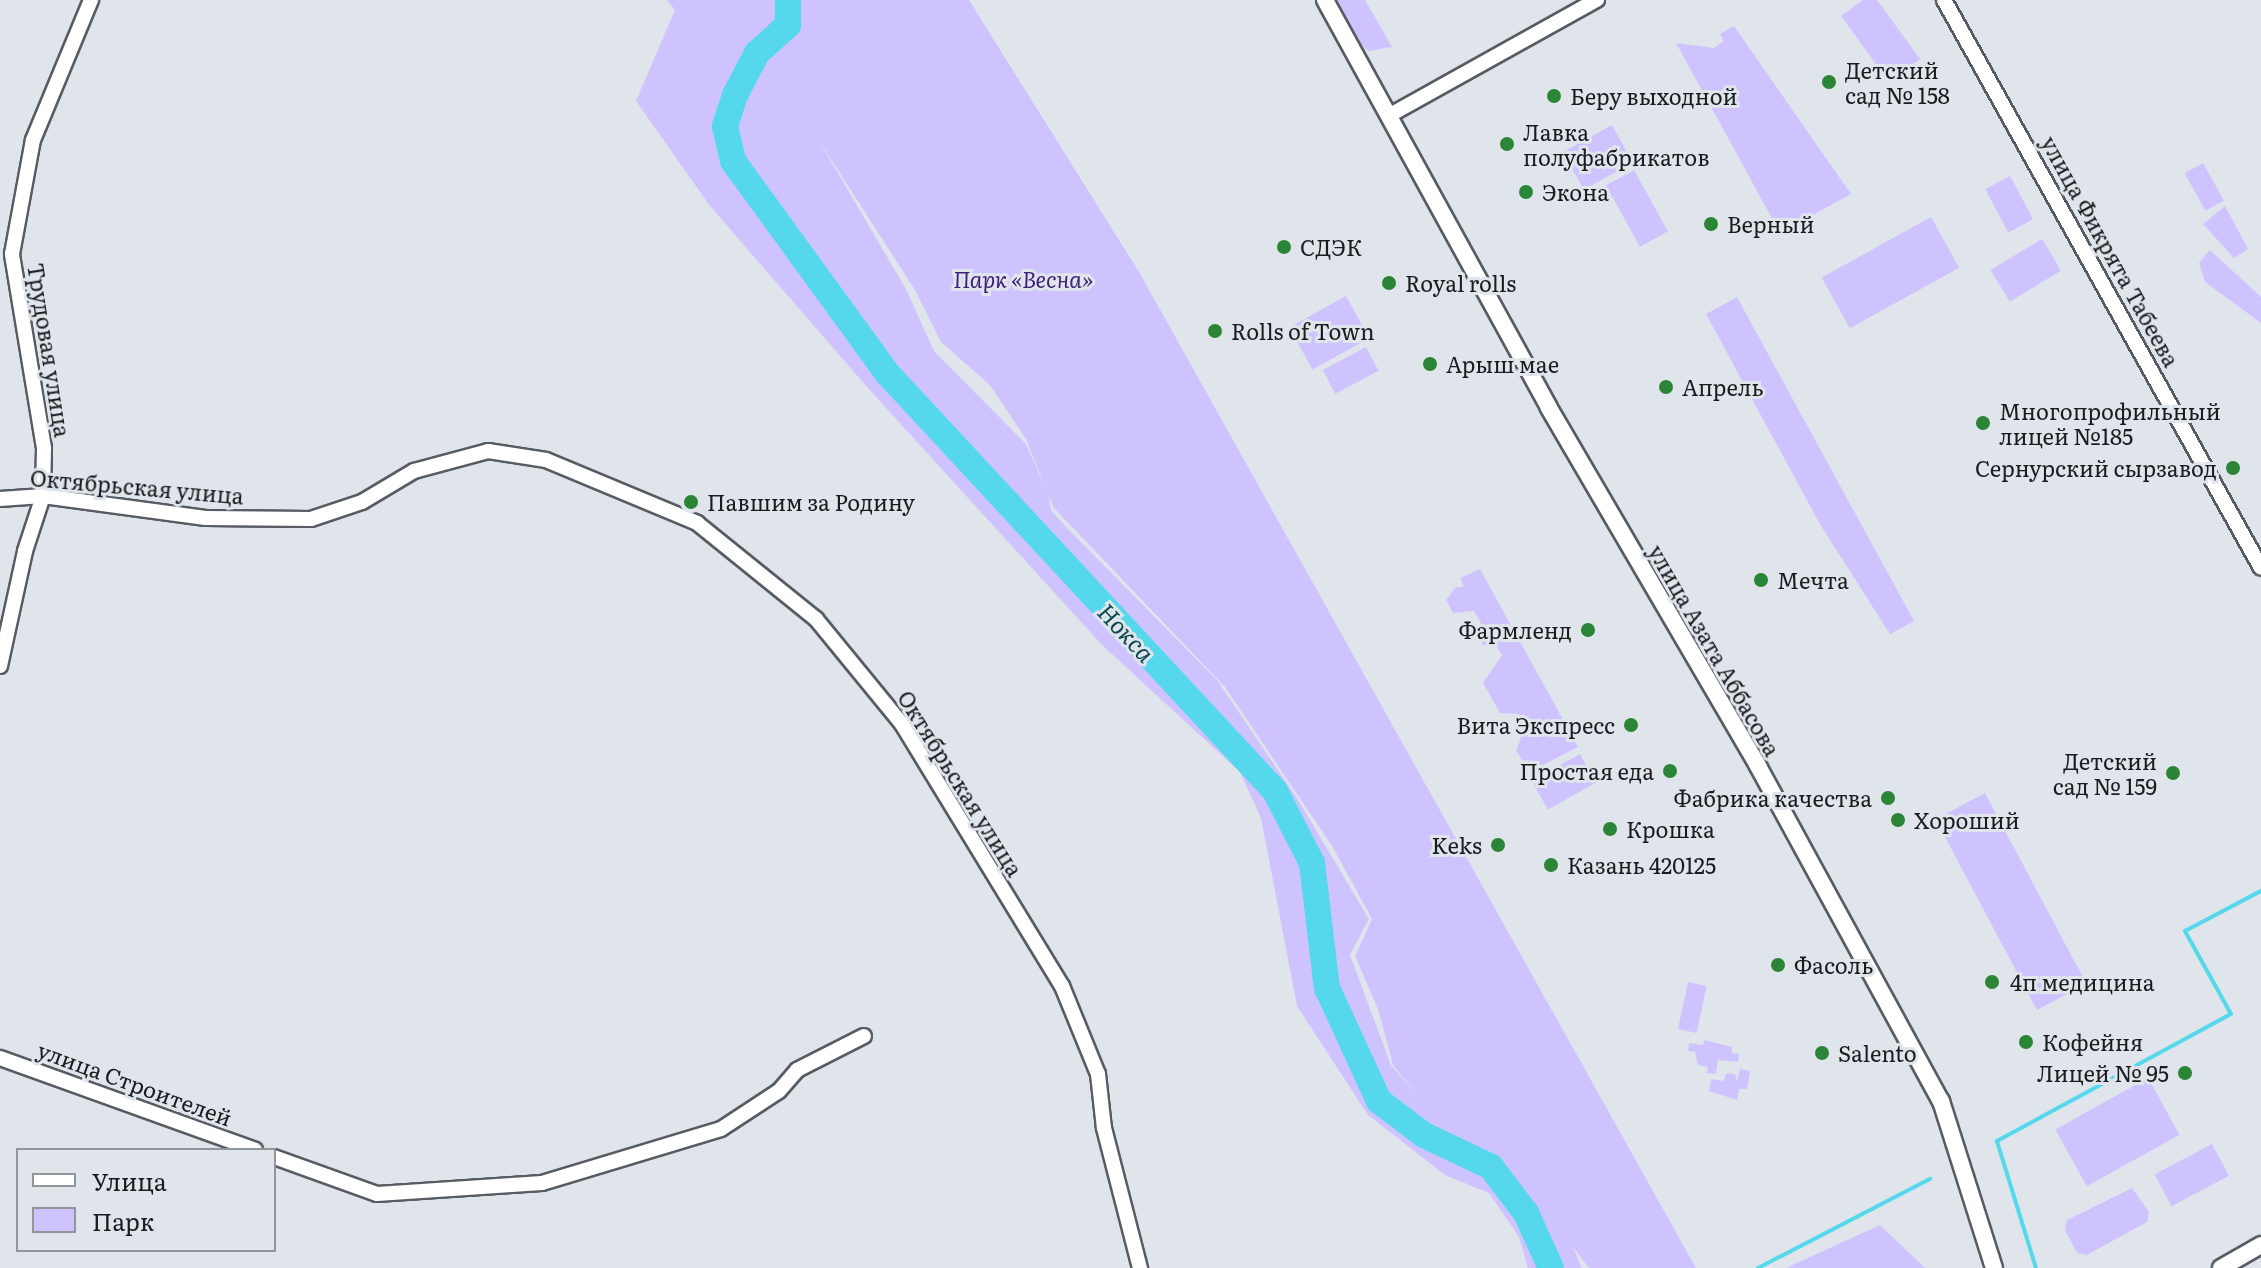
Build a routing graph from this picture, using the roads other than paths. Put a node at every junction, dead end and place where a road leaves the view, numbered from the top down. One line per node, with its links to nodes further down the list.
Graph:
1 (91, 0): 6 (street, Трудовая улица)
2 (1325, 0): 5 (street, улица Азата Аббасова)
3 (1597, 0): 5 (street)
4 (1944, 0): 8 (street, улица Фикрята Табеева)
5 (1390, 115): 16 (street, улица Азата Аббасова)
6 (43, 496): 7 (street, Октябрьская улица); 9 (street, Трудовая улица); 15 (street, Октябрьская улица)
7 (0, 499)
8 (2261, 568)
9 (0, 666)
10 (864, 1036): 13 (street)
11 (0, 1058): 12 (street, улица Строителей)
12 (249, 1148)
13 (276, 1158)
14 (2261, 1245): 17 (street)
15 (1140, 1268)
16 (1994, 1268)
17 (2221, 1268)

